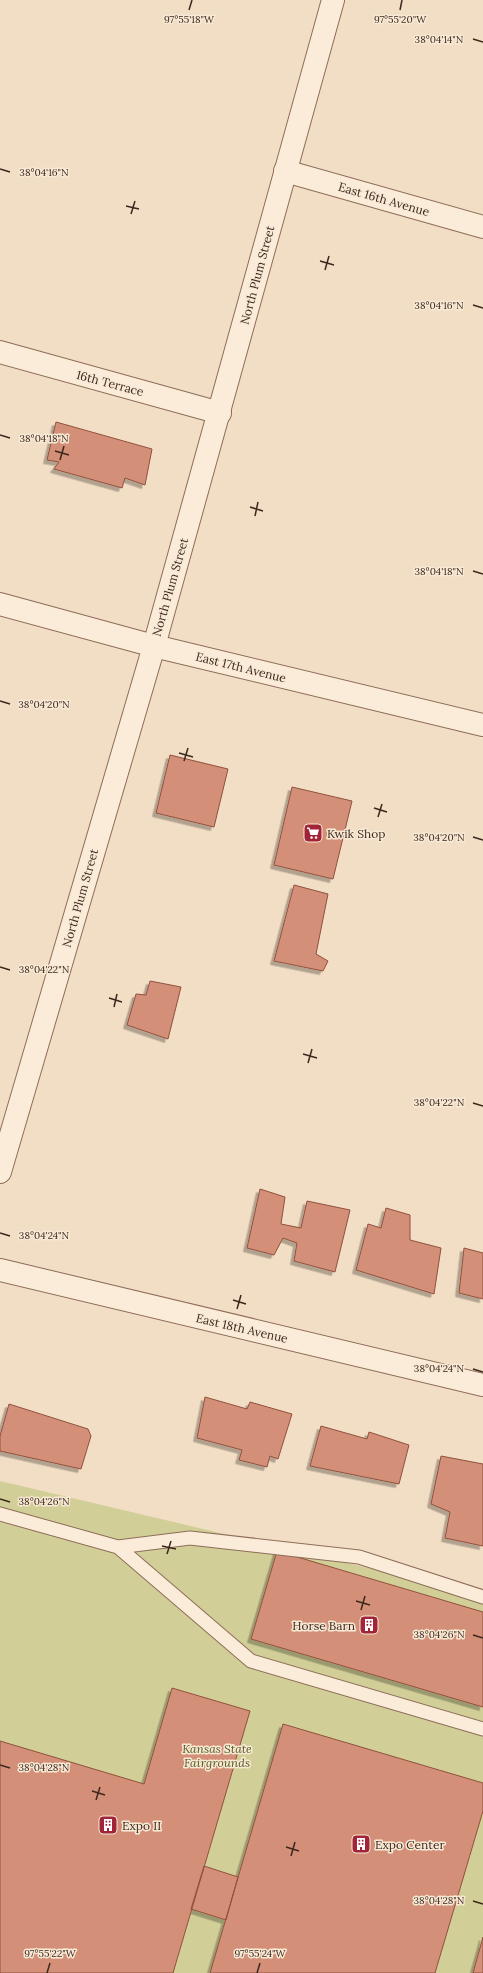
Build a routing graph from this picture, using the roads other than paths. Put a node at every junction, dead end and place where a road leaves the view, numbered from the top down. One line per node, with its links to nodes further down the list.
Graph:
1 (333, 0): 2 (street, North Plum Street)
2 (285, 171): 3 (street, East 16th Avenue); 5 (street, North Plum Street)
3 (483, 227)
4 (0, 352): 5 (street, 16th Terrace)
5 (220, 413): 7 (street, North Plum Street)
6 (0, 604): 7 (street, East 17th Avenue)
7 (154, 646): 8 (street, East 17th Avenue); 9 (street, North Plum Street)
8 (483, 725)
9 (0, 1172)
10 (0, 1270): 11 (street, East 18th Avenue)
11 (483, 1385)
12 (0, 1514): 13 (lane)
13 (118, 1547): 14 (lane); 15 (lane)
14 (483, 1597)
15 (483, 1729)

